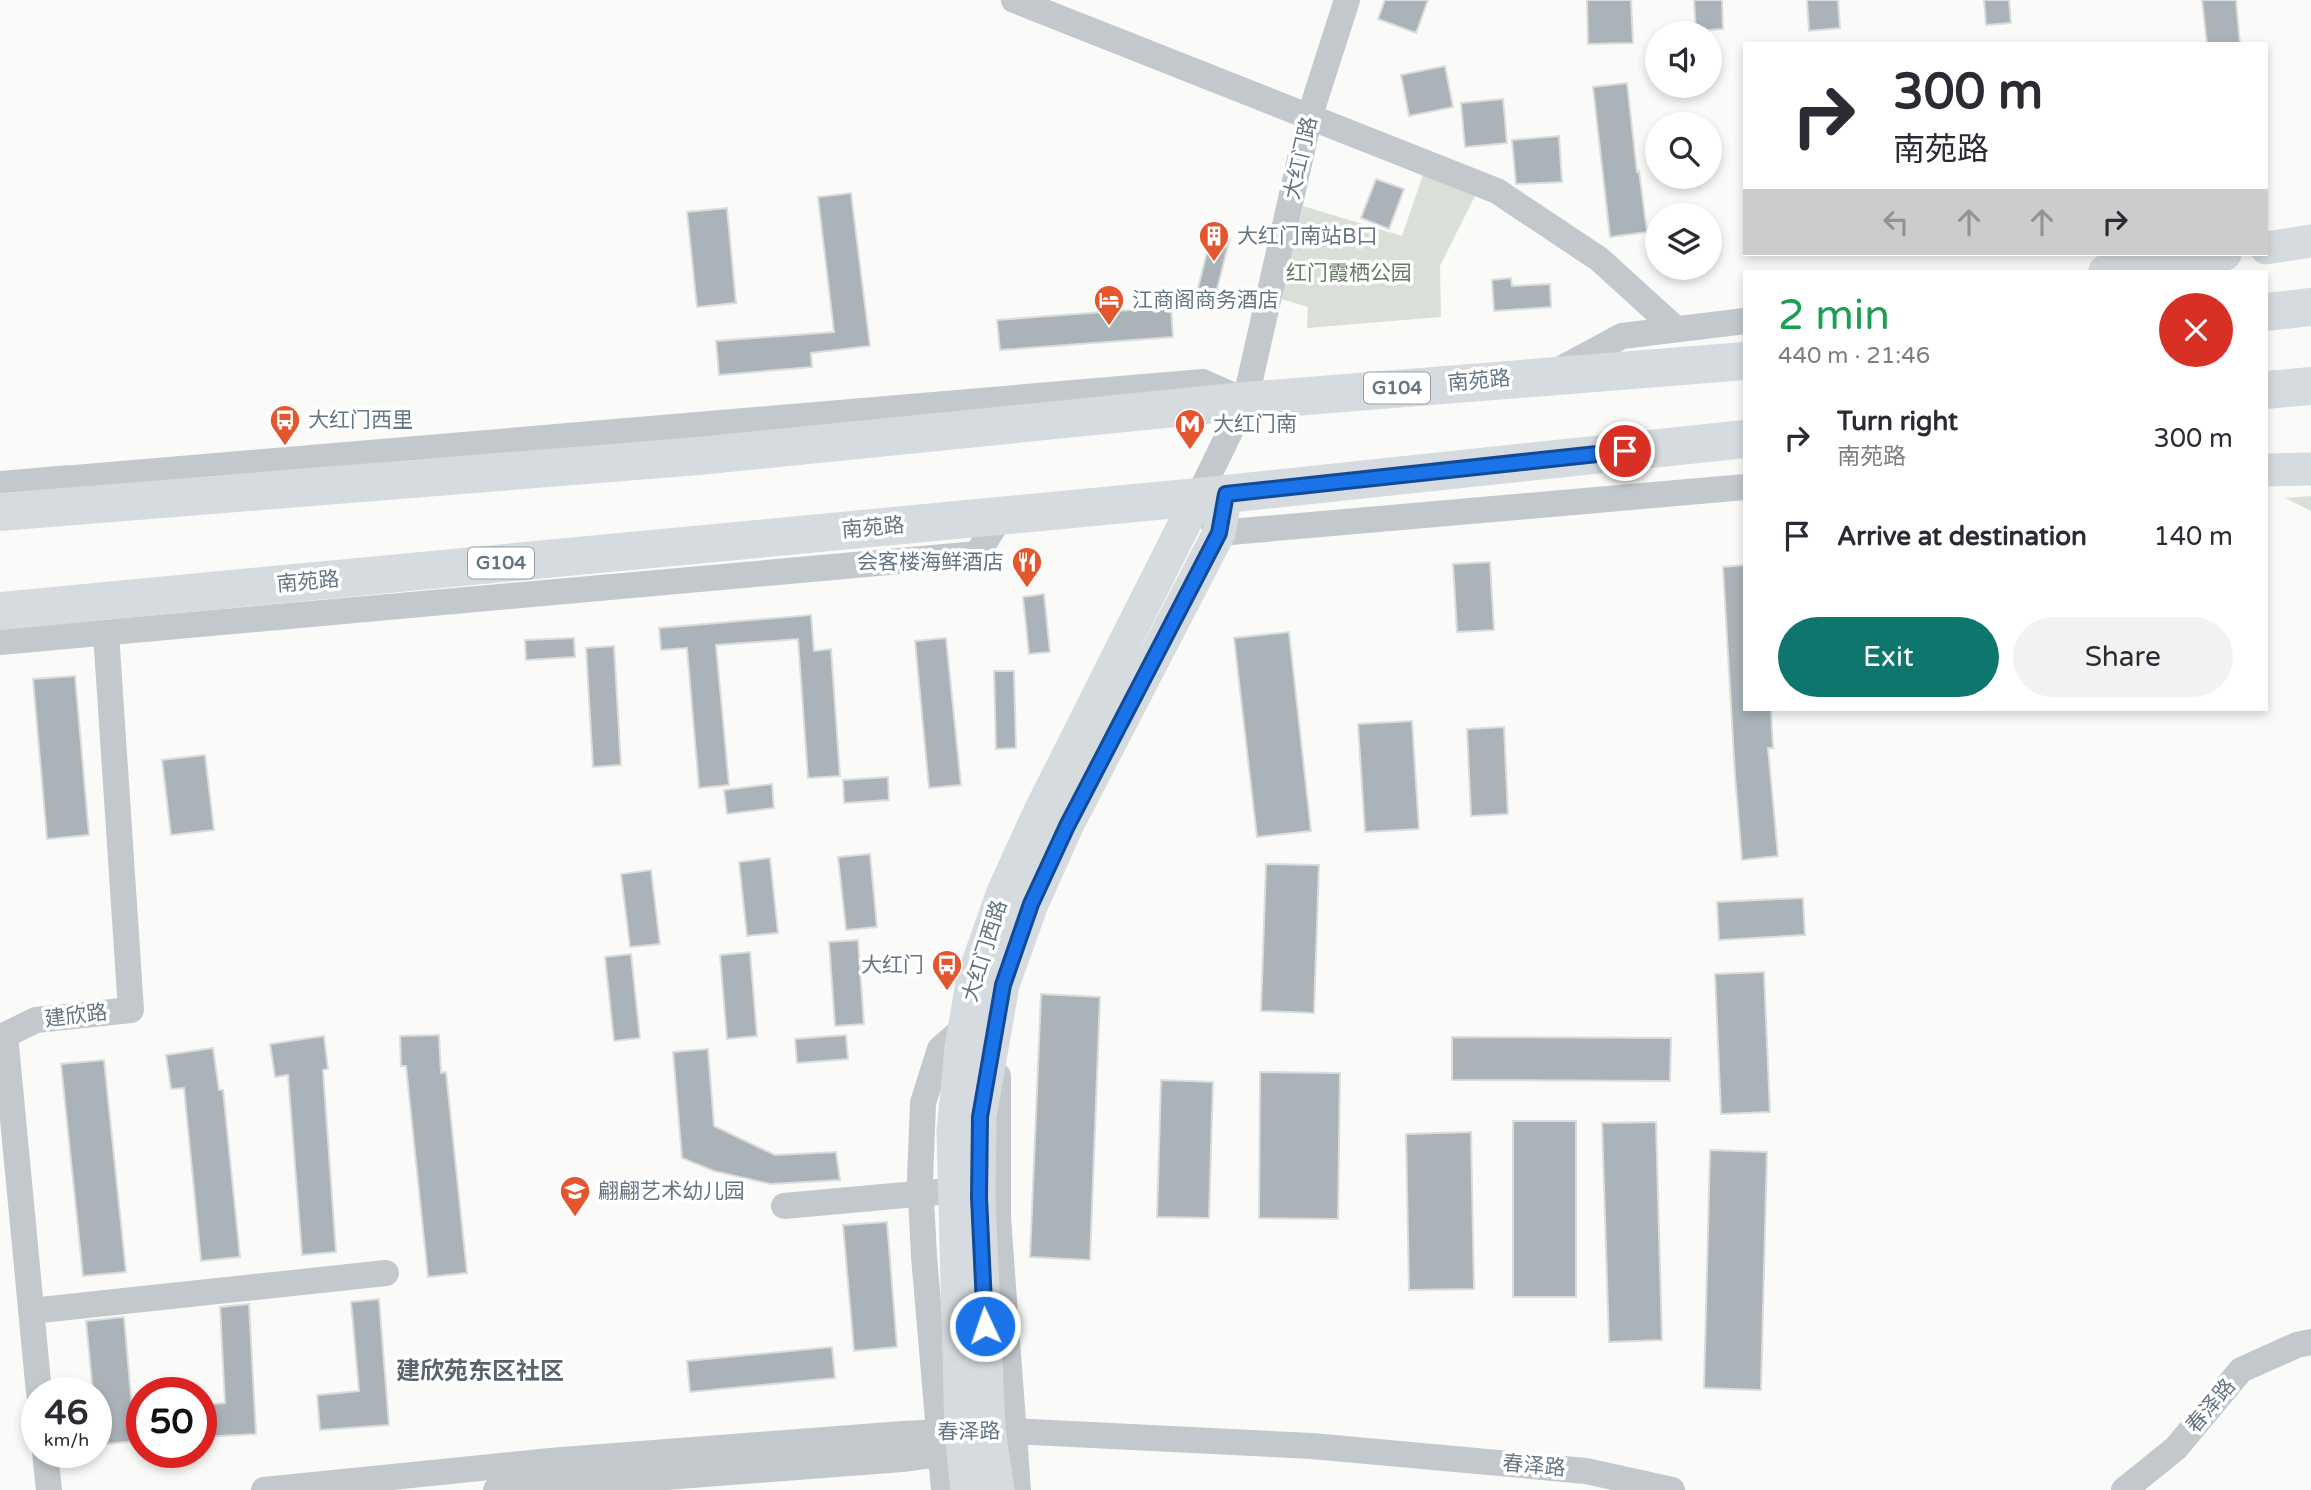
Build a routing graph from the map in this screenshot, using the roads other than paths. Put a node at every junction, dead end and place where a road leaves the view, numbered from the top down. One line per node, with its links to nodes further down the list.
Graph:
1 (1014, 0): 3 (street)
2 (1347, 0): 3 (street, 大红门路)
3 (1310, 115): 11 (street); 16 (street, 大红门路)
4 (2311, 241): 5 (main road)
5 (2268, 248)
6 (2211, 256): 7 (main road)
7 (2112, 270)
8 (2311, 307): 9 (highway)
9 (2268, 312)
10 (1743, 321): 11 (street)
11 (1676, 329): 13 (street)
12 (1743, 361): 13 (highway, 南苑路 / G104)
13 (1548, 375): 16 (highway, 南苑路 / G104)
14 (2311, 386): 15 (highway)
15 (2268, 390)
16 (1245, 401): 17 (street); 20 (highway, 南苑路 / G104); 26 (street, 大红门路)
17 (594, 435): 20 (street); 24 (street)
18 (1743, 439): 19 (highway, 南苑路 / G104)
19 (1679, 446): 21 (highway); 26 (highway, 南苑路 / G104)
20 (698, 456): 27 (highway, 南苑路 / G104)
21 (1743, 457)
22 (2311, 469): 23 (main road)
23 (2268, 470)
24 (75, 478): 27 (street); 27 (street)
25 (1743, 487): 29 (street)
26 (1212, 496): 28 (highway, 南苑路 / G104); 29 (main road, 大红门西路); 33 (main road, 大红门西路)
27 (8, 502)
28 (1001, 516): 30 (highway, 南苑路 / G104); 31 (street)
29 (1219, 533): 42 (main road, 大红门西路)
30 (0, 611)
31 (106, 633): 32 (street); 38 (street, 建欣路)
32 (0, 642)
33 (964, 1028): 34 (main road, 大红门西路); 35 (street)
34 (954, 1190): 35 (street); 42 (main road, 大红门西路)
35 (921, 1194): 36 (street); 42 (street)
36 (784, 1206)
37 (386, 1273): 38 (street)
38 (31, 1311): 41 (street, 建欣路)
39 (2311, 1342): 53 (street, 春泽路)
40 (2311, 1359): 54 (street, 春泽路)
41 (37, 1377)
42 (977, 1440): 45 (street, 春泽路); 46 (street, 春泽路); 47 (street); 48 (main road, 大红门西路); 49 (main road, 大红门西路); 50 (street); 51 (street, 春泽路); 52 (street, 春泽路)
43 (47, 1468): 44 (street)
44 (49, 1490)
45 (264, 1490)
46 (496, 1490)
47 (944, 1490)
48 (967, 1490)
49 (998, 1490)
50 (1018, 1490)
51 (1609, 1490)
52 (1672, 1490)
53 (2124, 1490)
54 (2153, 1490)

